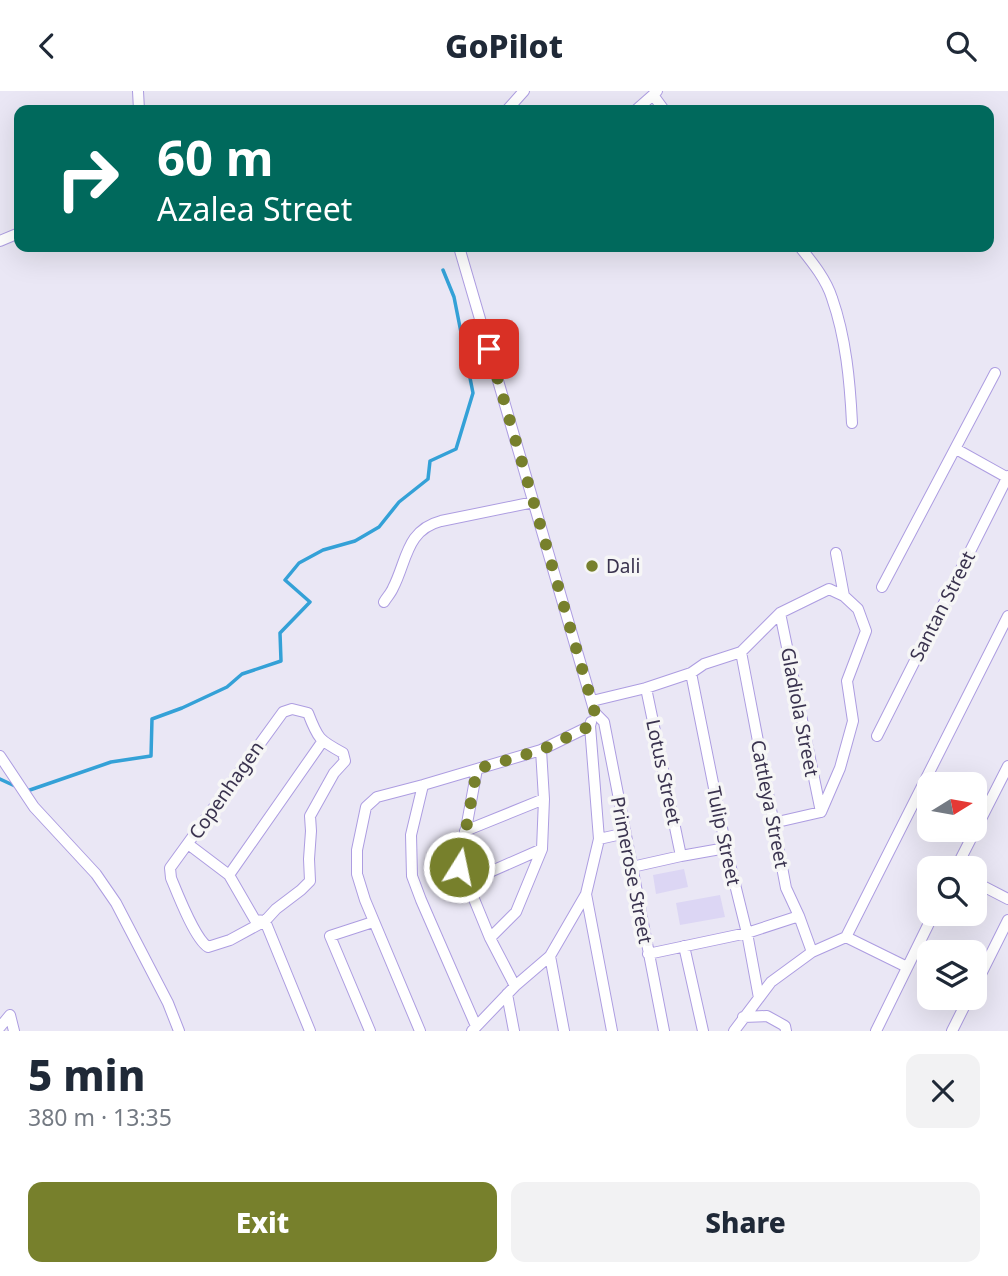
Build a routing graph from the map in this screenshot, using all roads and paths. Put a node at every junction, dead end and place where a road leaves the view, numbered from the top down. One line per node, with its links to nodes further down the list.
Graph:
1 (524, 91): 3 (street)
2 (655, 93): 4 (street)
3 (511, 105)
4 (642, 105)
5 (459, 252): 11 (street, Primerose Street)
6 (804, 252): 8 (street)
7 (995, 373): 9 (street)
8 (852, 423)
9 (956, 449): 10 (street); 13 (street)
10 (1008, 477): 24 (street, Santan Street)
11 (534, 502): 15 (street); 21 (street, Primerose Street)
12 (836, 553): 14 (street)
13 (882, 586)
14 (844, 596): 16 (street); 32 (street)
15 (384, 602)
16 (780, 613): 18 (street); 32 (street, Gladiola Street)
17 (1008, 616): 54 (street)
18 (741, 652): 19 (street); 33 (street, Cattleya Street)
19 (691, 673): 20 (street); 38 (street, Tulip Street)
20 (646, 688): 21 (street); 40 (street, Lotus Street)
21 (592, 701): 22 (street, Primerose Street)
22 (595, 713): 23 (street); 35 (street, Primerose Street)
23 (590, 726): 26 (street); 36 (street)
24 (877, 736)
25 (322, 742): 37 (street, Copenhagen); 43 (street); 50 (street)
26 (541, 750): 29 (street); 31 (street)
27 (0, 756): 69 (street)
28 (1008, 766): 41 (street)
29 (477, 769): 30 (street); 34 (street)
30 (423, 785): 51 (street); 67 (street)
31 (544, 799): 34 (street); 39 (street)
32 (821, 812): 33 (street)
33 (773, 823): 48 (street, Cattleya Street)
34 (465, 831): 44 (street)
35 (626, 833): 36 (street); 42 (street, Primerose Street)
36 (599, 839): 46 (street)
37 (188, 844): 43 (street); 50 (street, Copenhagen)
38 (726, 848): 40 (street); 53 (street, Tulip Street)
39 (542, 849): 44 (street); 55 (street)
40 (681, 856): 42 (street)
41 (962, 856)
42 (632, 867): 58 (street, Primerose Street)
43 (229, 875): 50 (street)
44 (467, 881): 55 (street)
45 (987, 888): 47 (street)
46 (586, 894): 59 (street); 75 (street)
47 (1008, 899)
48 (799, 915): 53 (street); 57 (street, Cattleya Street)
49 (1008, 920): 60 (street)
50 (265, 921): 70 (street)
51 (373, 922): 71 (street); 72 (street)
52 (928, 926): 61 (street)
53 (747, 933): 56 (street); 63 (street, Tulip Street)
54 (846, 937): 57 (street); 61 (street)
55 (490, 938): 62 (street)
56 (684, 946): 58 (street); 77 (street)
57 (812, 952): 63 (street)
58 (648, 954): 76 (street, Primerose Street)
59 (550, 956): 62 (street); 74 (street)
60 (987, 962)
61 (907, 967): 80 (street)
62 (511, 990): 67 (street); 73 (street)
63 (759, 998): 65 (street)
64 (962, 1010): 81 (street)
65 (743, 1017): 78 (street); 79 (street)
66 (0, 1027): 68 (street)
67 (474, 1028)
68 (14, 1031)
69 (179, 1031)
70 (310, 1031)
71 (370, 1031)
72 (420, 1031)
73 (514, 1031)
74 (564, 1031)
75 (612, 1031)
76 (664, 1031)
77 (703, 1031)
78 (734, 1031)
79 (786, 1031)
80 (876, 1031)
81 (952, 1031)

